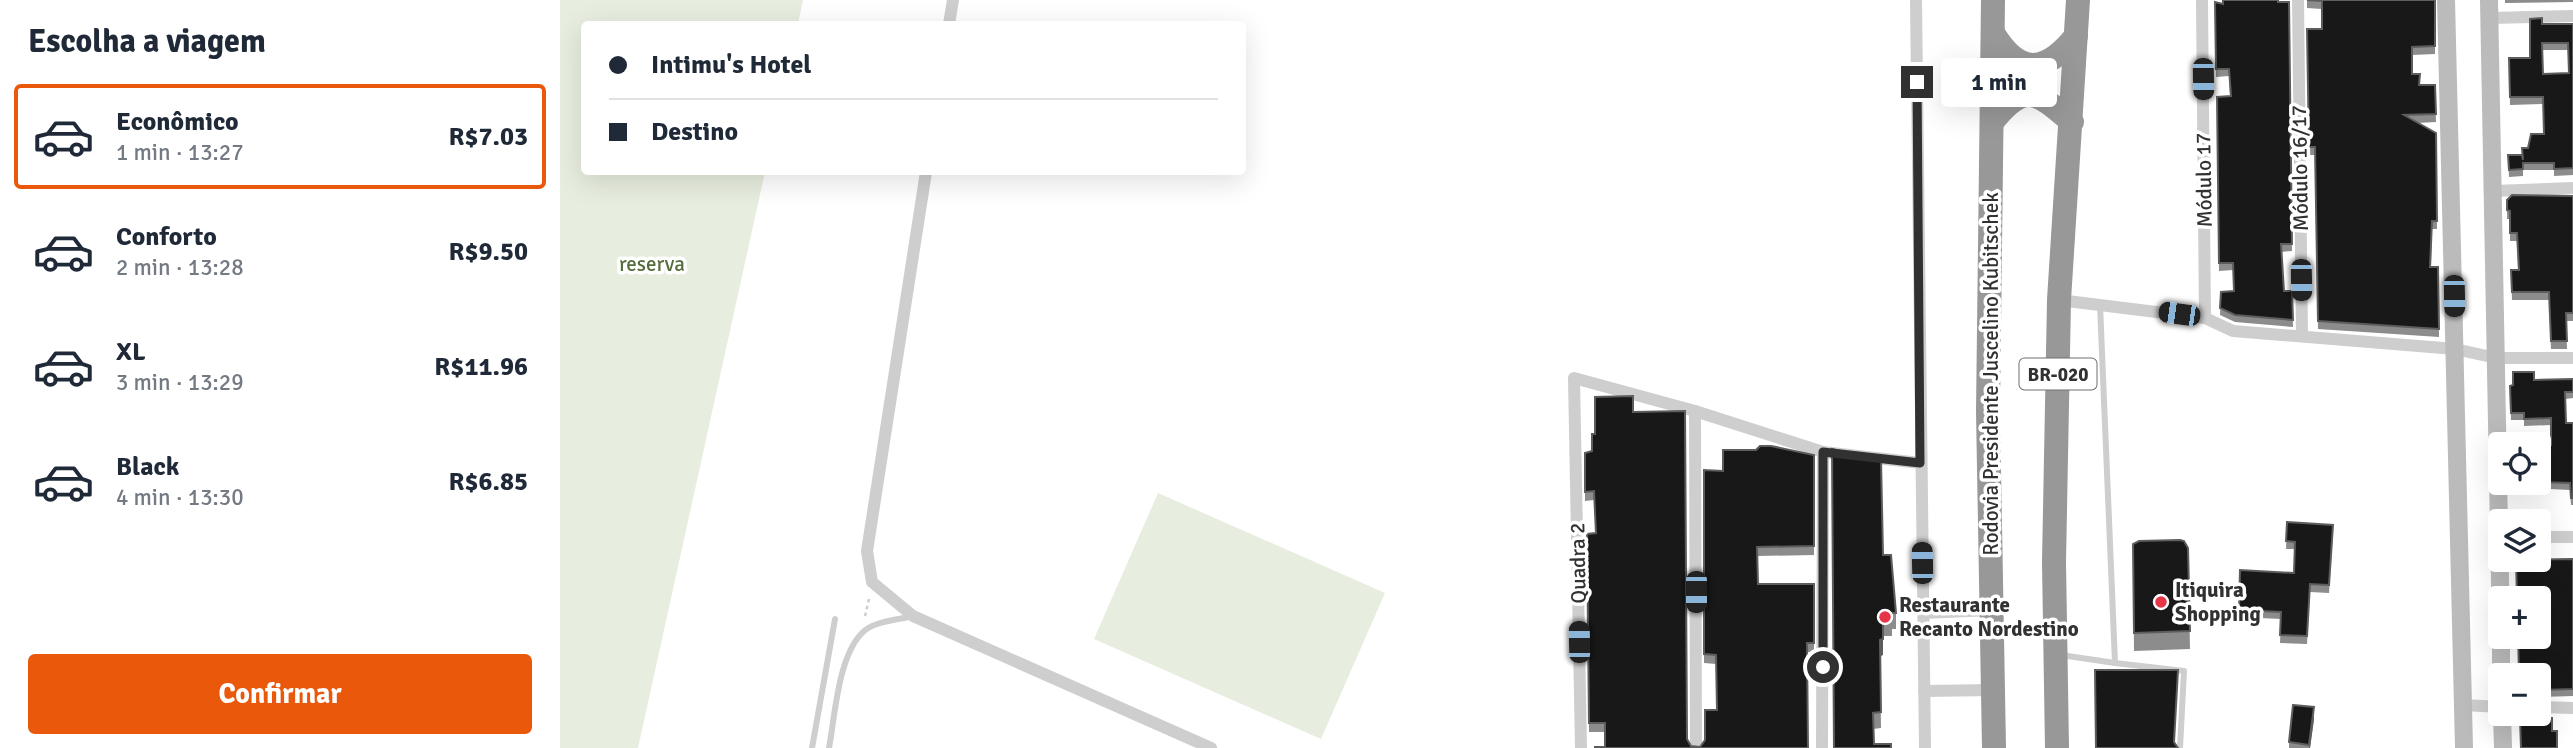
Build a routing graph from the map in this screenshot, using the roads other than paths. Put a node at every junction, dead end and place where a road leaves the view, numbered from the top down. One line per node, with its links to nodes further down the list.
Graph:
1 (953, 0): 11 (street)
2 (1916, 0): 28 (street)
3 (1993, 0): 12 (highway, Rodovia Presidente Juscelino Kubitschek / BR-020)
4 (2078, 0): 13 (highway, BR-020)
5 (2202, 0): 21 (street, Módulo 17)
6 (2298, 0): 22 (street, Módulo 16/17)
7 (2446, 0): 23 (street)
8 (2489, 0): 10 (street)
9 (2573, 16): 10 (street)
10 (2490, 18): 18 (street)
11 (950, 21)
12 (1993, 33): 13 (highway); 14 (highway, Rodovia Presidente Juscelino Kubitschek / BR-020)
13 (2076, 36): 15 (highway, BR-020)
14 (1992, 122): 15 (highway); 32 (highway, Rodovia Presidente Juscelino Kubitschek / BR-020)
15 (2072, 122): 19 (highway, BR-020)
16 (926, 175): 34 (street)
17 (2573, 188): 18 (street)
18 (2493, 191): 24 (street)
19 (2059, 300): 20 (street); 36 (highway, BR-020)
20 (2100, 304): 21 (street); 37 (lane)
21 (2205, 318): 22 (street)
22 (2302, 336): 23 (street)
23 (2455, 349): 24 (street); 40 (street)
24 (2496, 358): 25 (street); 29 (street)
25 (2573, 358)
26 (1695, 411): 27 (street); 48 (street, Quadra 2); 49 (street)
27 (1823, 452): 28 (street); 50 (street)
28 (1920, 463): 33 (street)
29 (2499, 509)
30 (2551, 537): 31 (street)
31 (2573, 537)
32 (1991, 610): 33 (street); 38 (highway, Rodovia Presidente Juscelino Kubitschek / BR-020)
33 (1923, 613): 39 (street)
34 (914, 616): 46 (lane); 47 (street)
35 (835, 619): 45 (lane)
36 (2055, 654): 37 (lane); 53 (highway, BR-020)
37 (2115, 663): 54 (lane)
38 (1993, 690): 39 (street); 52 (highway, Rodovia Presidente Juscelino Kubitschek / BR-020)
39 (1924, 691): 51 (street)
40 (2463, 705): 41 (street); 55 (street)
41 (2488, 706)
42 (2551, 708): 43 (street)
43 (2573, 708)
44 (2502, 726): 56 (street)
45 (812, 748)
46 (829, 748)
47 (1211, 748)
48 (1581, 748)
49 (1696, 748)
50 (1822, 748)
51 (1925, 748)
52 (1994, 748)
53 (2057, 748)
54 (2180, 748)
55 (2464, 748)
56 (2503, 748)

